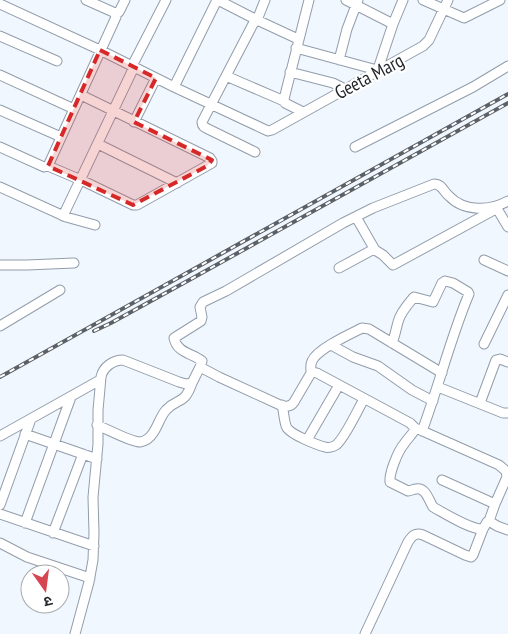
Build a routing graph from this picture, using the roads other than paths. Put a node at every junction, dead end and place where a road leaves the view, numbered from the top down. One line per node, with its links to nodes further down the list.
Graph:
1 (86, 0): 15 (street)
2 (126, 0): 15 (street)
3 (166, 0): 24 (street)
4 (218, 0): 16 (street); 30 (street)
5 (265, 0): 16 (street)
6 (308, 0): 19 (street)
7 (346, 0): 12 (street)
8 (403, 0): 17 (street)
9 (423, 0): 14 (street)
10 (448, 0): 14 (street, Geeta Marg)
11 (500, 0): 14 (street)
12 (357, 3): 17 (street); 21 (street)
13 (0, 4): 20 (street)
14 (443, 9): 25 (street, Geeta Marg)
15 (114, 14): 20 (street)
16 (257, 20): 19 (street); 28 (street)
17 (393, 24): 25 (street)
18 (0, 36): 22 (street)
19 (297, 44): 21 (street); 26 (street)
20 (100, 50): 24 (street); 32 (street)
21 (339, 60): 25 (street)
22 (57, 62)
23 (508, 66): 43 (street)
24 (133, 67): 29 (street); 37 (street)
25 (377, 71): 31 (street, Geeta Marg)
26 (290, 72): 31 (street); 33 (street)
27 (0, 75): 35 (street)
28 (226, 76): 33 (street); 34 (street)
29 (156, 78): 30 (street); 39 (street)
30 (174, 87): 34 (street)
31 (345, 88): 38 (street, Geeta Marg)
32 (80, 95): 35 (street); 37 (street)
33 (284, 101): 38 (street)
34 (211, 104): 38 (street, Geeta Marg); 44 (street)
35 (74, 109): 40 (street)
36 (0, 110): 40 (street)
37 (113, 112): 39 (street); 41 (street)
38 (303, 112)
39 (134, 122): 47 (street)
40 (61, 137): 45 (street)
41 (98, 144): 46 (street); 47 (street)
42 (0, 147): 45 (street)
43 (355, 147)
44 (255, 152)
45 (48, 166): 46 (street)
46 (81, 180): 47 (street); 51 (street)
47 (177, 183)
48 (0, 186): 51 (street)
49 (508, 201): 50 (street)
50 (496, 208): 52 (street); 54 (street); 55 (street)
51 (63, 216): 53 (street)
52 (356, 217): 55 (street); 68 (street)
53 (95, 225)
54 (508, 228)
55 (374, 249): 59 (street)
56 (484, 260): 60 (street)
57 (74, 263): 58 (street)
58 (0, 265)
59 (339, 268)
60 (508, 272)
61 (60, 290): 63 (street)
62 (508, 295): 65 (street)
63 (0, 326)
64 (392, 343): 66 (street); 70 (street); 70 (street)
65 (484, 344)
66 (332, 345): 69 (street); 77 (street)
67 (508, 362): 78 (street)
68 (200, 367): 72 (street); 79 (street)
69 (311, 373): 73 (street); 79 (street)
70 (442, 373): 74 (street)
71 (100, 380): 72 (street); 75 (street); 82 (street)
72 (192, 383): 82 (street)
73 (339, 385): 76 (street); 86 (street)
74 (438, 387): 77 (street); 78 (street)
75 (71, 396): 81 (street); 87 (street)
76 (364, 399): 83 (street); 86 (street)
77 (433, 402): 83 (street)
78 (480, 403): 80 (street)
79 (282, 405): 86 (street)
80 (507, 413)
81 (31, 419): 84 (street); 85 (street)
82 (97, 425): 89 (street)
83 (418, 429): 90 (street); 97 (street)
84 (25, 434): 87 (street); 93 (street)
85 (0, 436)
86 (307, 440)
87 (54, 444): 88 (street); 96 (street)
88 (83, 454): 89 (street); 99 (street)
89 (97, 459): 101 (street)
90 (506, 468): 92 (street)
91 (442, 480): 92 (street)
92 (494, 504): 95 (street)
93 (0, 505)
94 (0, 514): 96 (street)
95 (489, 521): 97 (street); 98 (street)
96 (25, 523): 99 (street)
97 (483, 529): 104 (street)
98 (508, 530)
99 (53, 533): 101 (street)
100 (0, 543): 102 (street)
101 (94, 546): 102 (street)
102 (90, 578): 103 (street)
103 (75, 634)
104 (365, 634)

